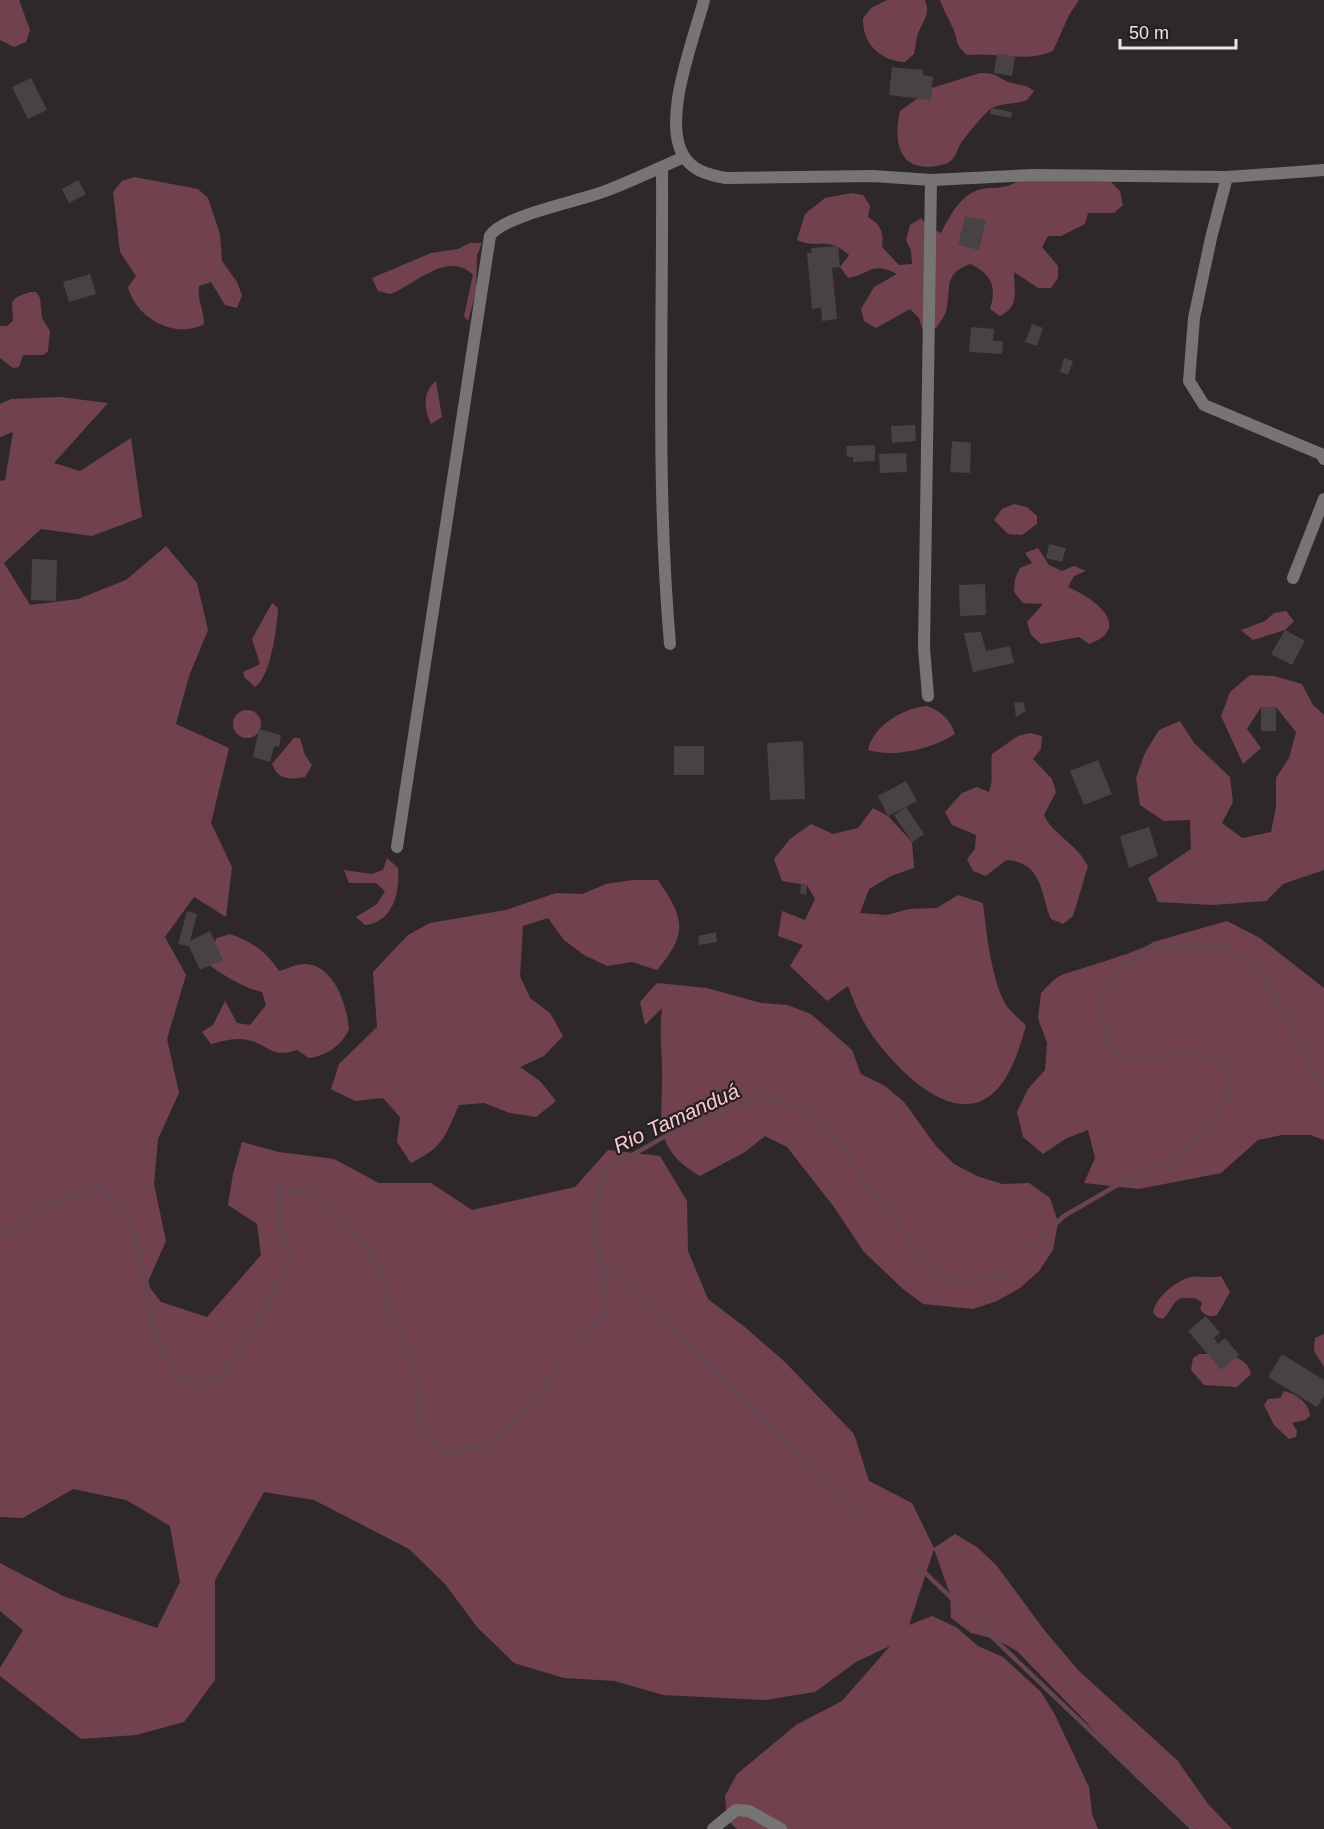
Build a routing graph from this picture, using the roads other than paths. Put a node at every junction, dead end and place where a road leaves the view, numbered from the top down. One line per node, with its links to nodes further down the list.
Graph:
1 (704, 0): 2 (street)
2 (684, 157): 3 (street); 6 (street)
3 (662, 167): 10 (street); 12 (street)
4 (1324, 170): 5 (street)
5 (1227, 177): 6 (street); 7 (street)
6 (931, 180): 11 (street)
7 (1324, 459)
8 (1324, 499): 9 (street)
9 (1293, 578)
10 (670, 644)
11 (928, 696)
12 (397, 847)
13 (717, 1825): 14 (street)
14 (781, 1829)

